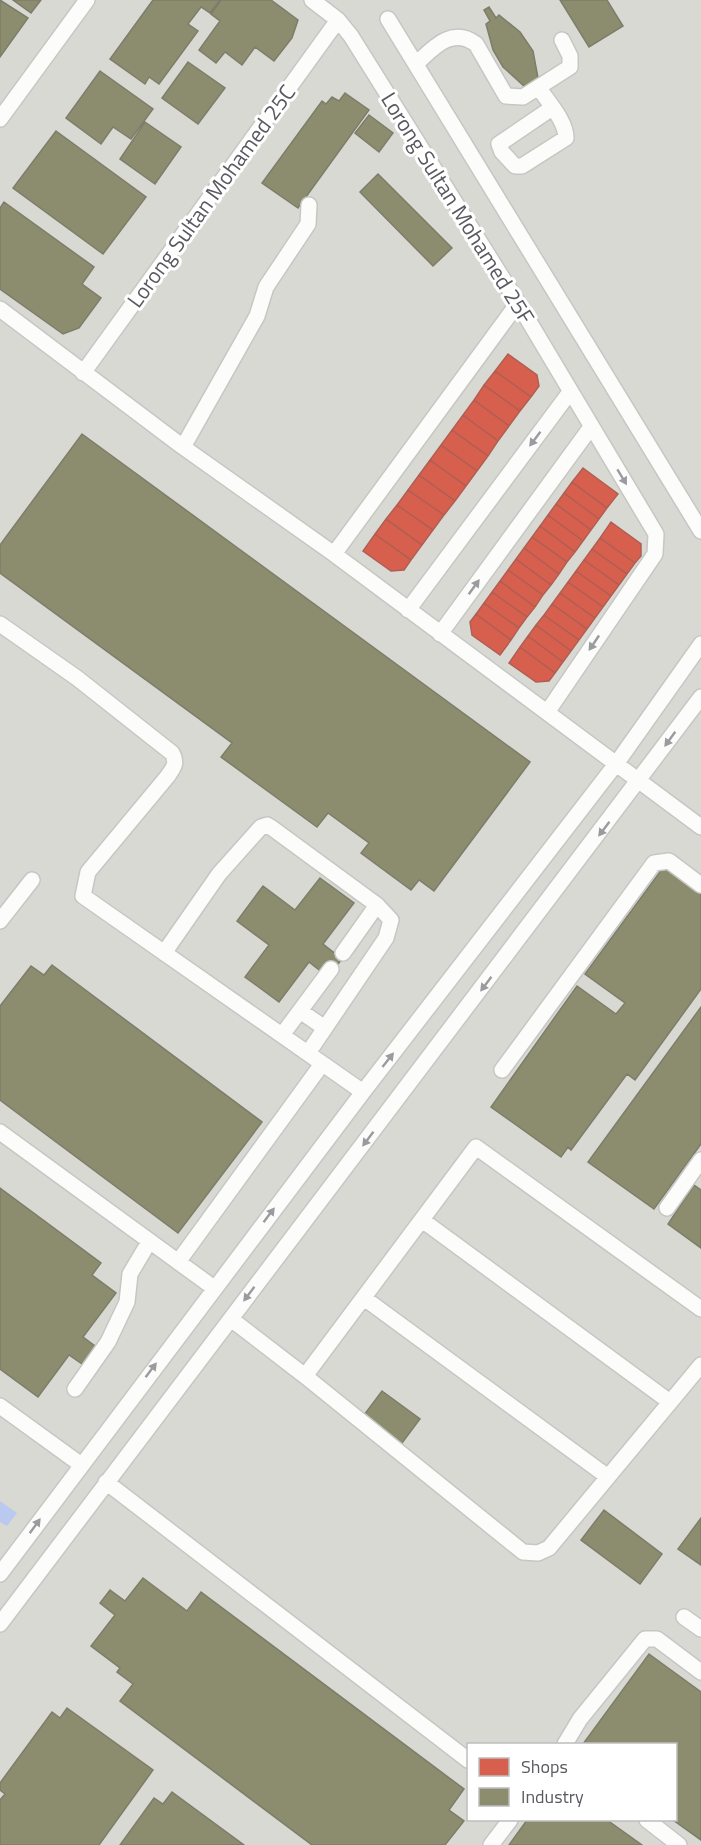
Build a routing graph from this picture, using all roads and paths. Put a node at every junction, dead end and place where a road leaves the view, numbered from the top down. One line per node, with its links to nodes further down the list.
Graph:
1 (87, 0): 9 (street)
2 (312, 0): 4 (street, Lorong Sultan Mohamed 25F)
3 (388, 19): 6 (street)
4 (338, 20): 11 (street, Lorong Sultan Mohamed 25F); 13 (street, Lorong Sultan Mohamed 25C)
5 (561, 40): 7 (street)
6 (416, 64): 7 (street); 17 (street)
7 (539, 88): 8 (street)
8 (552, 108)
9 (0, 119)
10 (309, 205): 16 (street)
11 (518, 303): 14 (street, Lorong Sultan Mohamed 25F); 18 (street)
12 (0, 309): 13 (street)
13 (83, 372): 16 (street)
14 (570, 392): 15 (street, Lorong Sultan Mohamed 25F); 19 (street, one-way to 19)
15 (591, 427): 21 (street, one-way to 15); 24 (street, Lorong Sultan Mohamed 25F, one-way to 24)
16 (183, 447): 18 (street)
17 (701, 531)
18 (334, 554): 19 (street)
19 (408, 610): 21 (street)
20 (0, 624): 32 (street)
21 (440, 634): 24 (street)
22 (701, 644): 25 (street)
23 (701, 697): 26 (street, one-way to 26)
24 (548, 711): 25 (street)
25 (616, 764): 26 (street); 41 (street, one-way to 25)
26 (639, 782): 27 (street); 51 (street, one-way to 51)
27 (701, 827)
28 (32, 880): 31 (street)
29 (701, 885): 40 (street)
30 (377, 905): 32 (street); 33 (street); 36 (street)
31 (0, 921)
32 (164, 953): 37 (street)
33 (343, 953)
34 (331, 969): 35 (street)
35 (300, 1011): 36 (street); 37 (street)
36 (325, 1028): 38 (street)
37 (282, 1035): 38 (street)
38 (308, 1053): 39 (street)
39 (322, 1064): 41 (street); 47 (street)
40 (502, 1070)
41 (363, 1092): 48 (street, one-way to 41)
42 (0, 1132): 46 (street)
43 (701, 1160): 44 (street)
44 (667, 1208)
45 (422, 1220): 49 (street); 50 (street); 55 (street)
46 (149, 1242): 47 (street); 54 (street)
47 (178, 1262): 48 (street)
48 (214, 1288): 57 (street, one-way to 48)
49 (364, 1298): 53 (street); 58 (street)
50 (701, 1309)
51 (231, 1319): 53 (street); 59 (street)
52 (701, 1365): 55 (street)
53 (305, 1376): 58 (street)
54 (75, 1389)
55 (670, 1402): 58 (street)
56 (0, 1406): 57 (street)
57 (80, 1464): 60 (street, one-way to 57)
58 (608, 1477)
59 (106, 1482): 62 (street); 66 (street)
60 (0, 1574)
61 (684, 1617): 63 (street)
62 (0, 1624)
63 (701, 1629)
64 (701, 1672): 65 (street)
65 (565, 1743)
66 (467, 1759)
67 (509, 1821): 69 (street)
68 (648, 1821): 70 (street)
69 (491, 1845)
70 (679, 1845)

